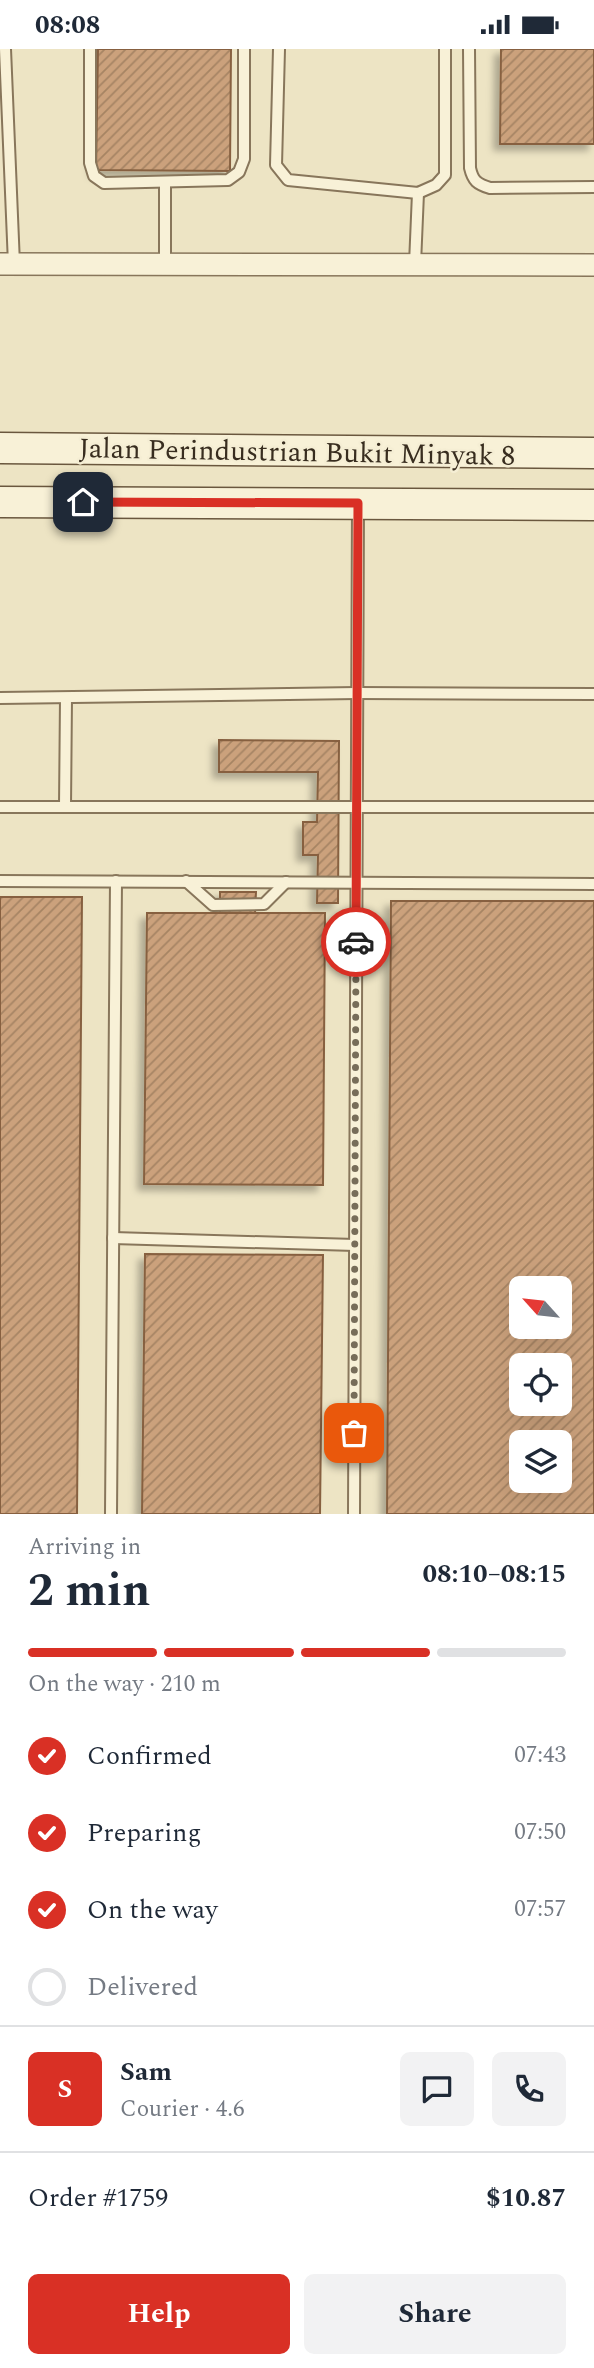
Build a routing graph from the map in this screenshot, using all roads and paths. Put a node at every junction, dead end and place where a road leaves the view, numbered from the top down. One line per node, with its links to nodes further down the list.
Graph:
1 (5, 49): 7 (lane)
2 (90, 49): 8 (lane)
3 (244, 49): 8 (lane)
4 (279, 49): 10 (lane)
5 (445, 49): 10 (lane)
6 (469, 49): 9 (lane)
7 (3, 102): 11 (lane)
8 (165, 181): 13 (lane)
9 (594, 187)
10 (418, 193): 12 (lane)
11 (7, 264): 13 (street)
12 (415, 264): 13 (street); 14 (street)
13 (165, 265)
14 (594, 265)
15 (0, 448): 16 (street, Jalan Perindustrian Bukit Minyak 8)
16 (594, 453)
17 (0, 502): 18 (street, Jalan Perindustrian Bukit Minyak 8)
18 (358, 503): 19 (street, Jalan Perindustrian Bukit Minyak 8); 20 (lane)
19 (594, 505)
20 (357, 694): 21 (lane); 23 (lane); 26 (lane)
21 (594, 694)
22 (0, 698): 23 (lane)
23 (66, 698): 25 (lane)
24 (0, 807): 25 (lane)
25 (65, 807): 26 (lane)
26 (357, 807): 27 (lane); 32 (lane)
27 (594, 807)
28 (0, 881): 29 (lane)
29 (116, 881): 30 (lane); 34 (lane)
30 (186, 881): 31 (lane); 31 (lane)
31 (286, 882): 32 (lane)
32 (356, 883): 33 (lane); 35 (lane)
33 (594, 884)
34 (113, 1238): 35 (lane); 36 (lane)
35 (355, 1245): 37 (lane)
36 (111, 1514)
37 (354, 1514)

